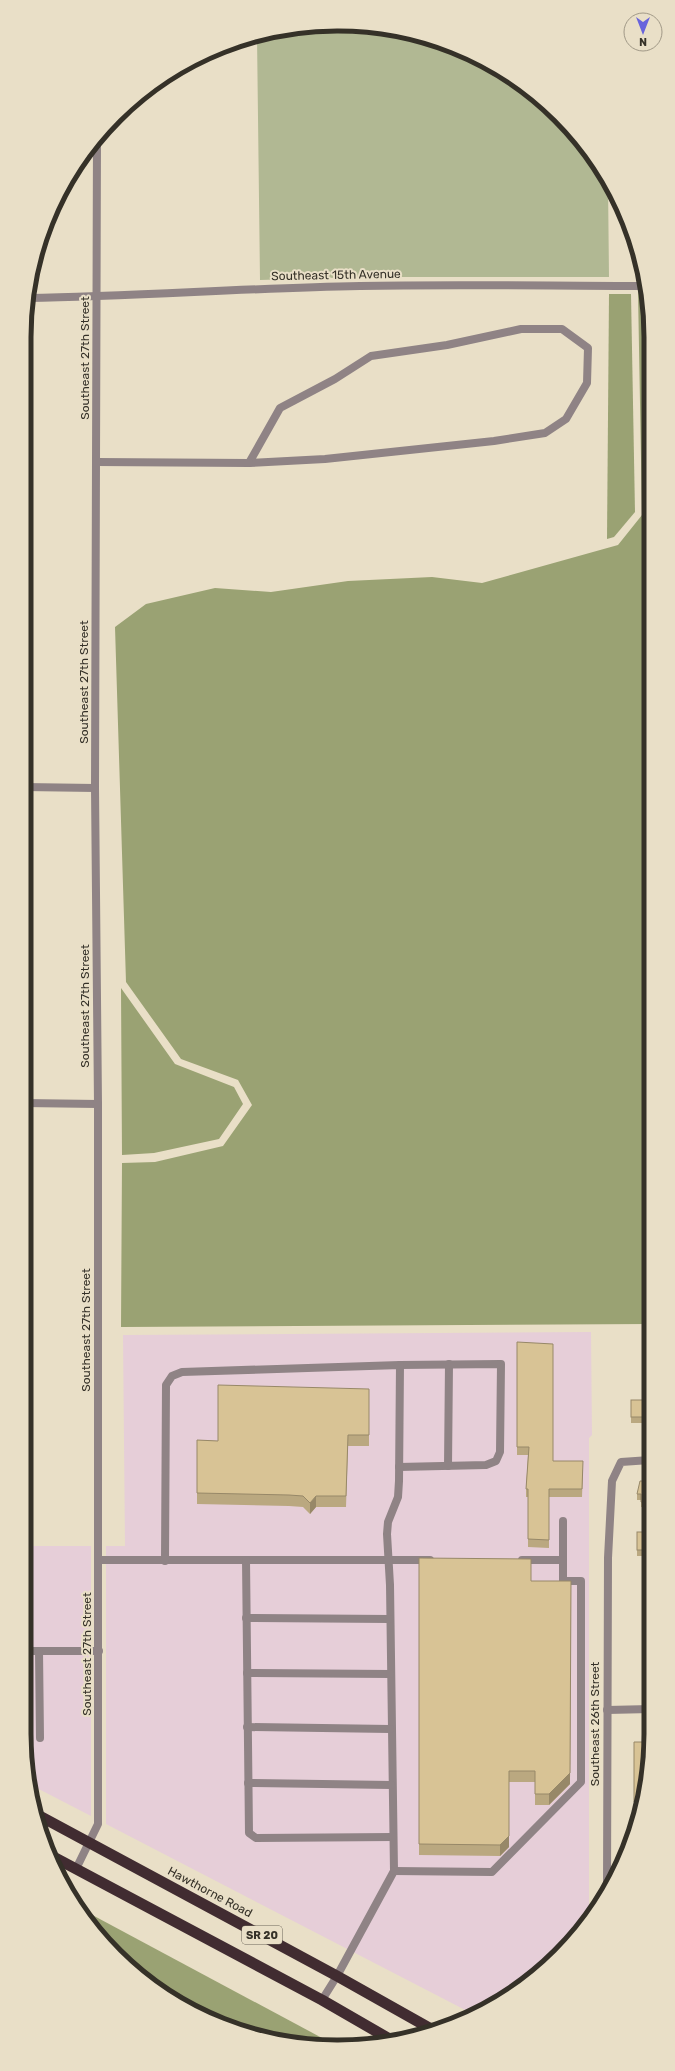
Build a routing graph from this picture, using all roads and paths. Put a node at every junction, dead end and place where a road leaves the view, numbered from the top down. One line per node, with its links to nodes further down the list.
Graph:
1 (97, 147): 3 (street, Southeast 27th Street)
2 (639, 286): 3 (street, Southeast 15th Avenue)
3 (97, 297): 4 (street, Southeast 15th Avenue); 5 (street, Southeast 27th Street)
4 (34, 298)
5 (97, 462): 6 (street); 8 (street, Southeast 27th Street)
6 (249, 463): 6 (street)
7 (31, 787): 8 (street)
8 (95, 788): 10 (street, Southeast 27th Street)
9 (31, 1103): 10 (street)
10 (98, 1104): 17 (street, Southeast 27th Street)
11 (448, 1364): 12 (street); 14 (street); 14 (street)
12 (400, 1365): 15 (street); 23 (street)
13 (644, 1460): 32 (street, Southeast 26th Street)
14 (448, 1466): 15 (street)
15 (399, 1467): 19 (street)
16 (563, 1521): 22 (street)
17 (98, 1560): 23 (street); 28 (street, Southeast 27th Street)
18 (246, 1560): 19 (street); 23 (street); 24 (street)
19 (388, 1560): 20 (street); 25 (street)
20 (439, 1560)
21 (516, 1560): 22 (street)
22 (563, 1560): 43 (street)
23 (165, 1561)
24 (246, 1618): 25 (street); 29 (street)
25 (390, 1619): 30 (street)
26 (31, 1651): 27 (street)
27 (39, 1651): 28 (street); 35 (street)
28 (99, 1651): 40 (street, Southeast 27th Street)
29 (247, 1673): 30 (street); 33 (street)
30 (390, 1674): 34 (street)
31 (644, 1709): 32 (street)
32 (607, 1710): 44 (street, Southeast 26th Street)
33 (248, 1727): 34 (street); 36 (street)
34 (390, 1729): 37 (street)
35 (40, 1738)
36 (248, 1783): 37 (street); 39 (street)
37 (391, 1785): 39 (street)
38 (42, 1817): 40 (highway, Hawthorne Road / SR 20)
39 (393, 1837): 43 (street)
40 (90, 1842): 42 (street, Southeast 27th Street); 45 (highway, Hawthorne Road / SR 20)
41 (58, 1859): 42 (highway, SR 20)
42 (76, 1868): 46 (highway, SR 20)
43 (394, 1871): 45 (street)
44 (607, 1879)
45 (337, 1976): 46 (street); 47 (highway, Hawthorne Road / SR 20)
46 (322, 2000): 48 (highway, SR 20)
47 (427, 2027)
48 (384, 2036)

